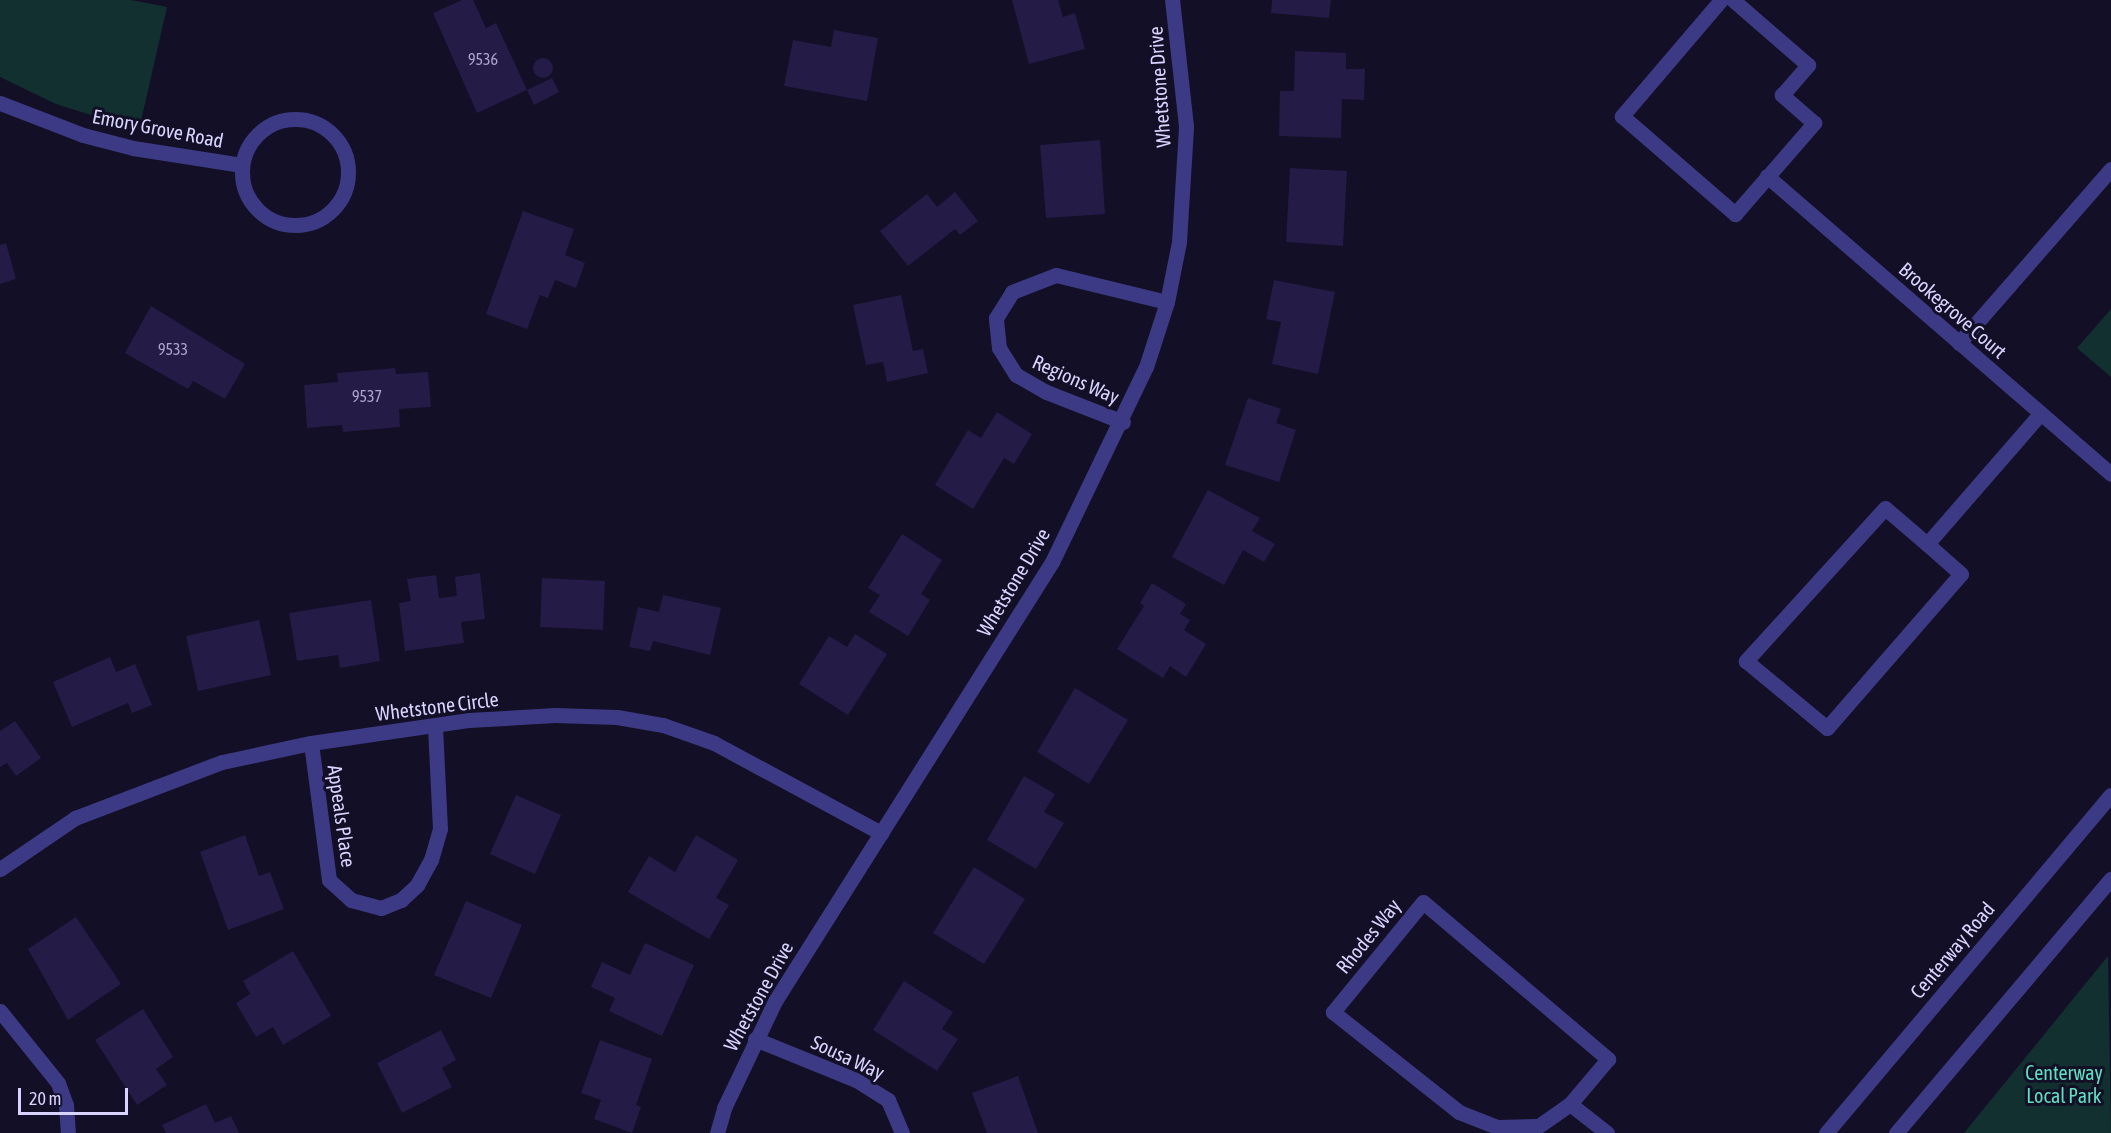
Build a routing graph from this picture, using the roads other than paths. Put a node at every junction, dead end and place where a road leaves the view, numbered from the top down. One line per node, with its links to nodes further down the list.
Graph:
1 (1172, 0): 8 (street, Whetstone Drive)
2 (1720, 0): 7 (street)
3 (1732, 0): 7 (street)
4 (0, 103): 5 (street, Emory Grove Road)
5 (242, 165): 5 (street, Emory Grove Road)
6 (2111, 169): 9 (street)
7 (1767, 176): 9 (street, Brookegrove Court)
8 (1167, 302): 11 (street, Whetstone Drive); 11 (street, Regions Way)
9 (1959, 343): 10 (street, Brookegrove Court)
10 (2040, 414): 12 (street, Brookegrove Court); 13 (street)
11 (1123, 422): 17 (street, Whetstone Drive)
12 (2111, 474)
13 (1927, 544): 13 (street)
14 (435, 727): 15 (street, Whetstone Circle); 15 (street, Appeals Place); 17 (street, Whetstone Circle)
15 (312, 742): 18 (street, Whetstone Circle)
16 (2111, 795): 27 (street, Centerway Road)
17 (881, 833): 21 (street, Whetstone Drive)
18 (0, 869)
19 (2111, 879): 28 (street)
20 (0, 1011): 23 (street)
21 (755, 1039): 24 (street, Whetstone Drive); 25 (street, Sousa Way)
22 (1570, 1104): 22 (street, Rhodes Way); 26 (street)
23 (68, 1133)
24 (717, 1133)
25 (902, 1133)
26 (1607, 1133)
27 (1826, 1133)
28 (1896, 1133)

